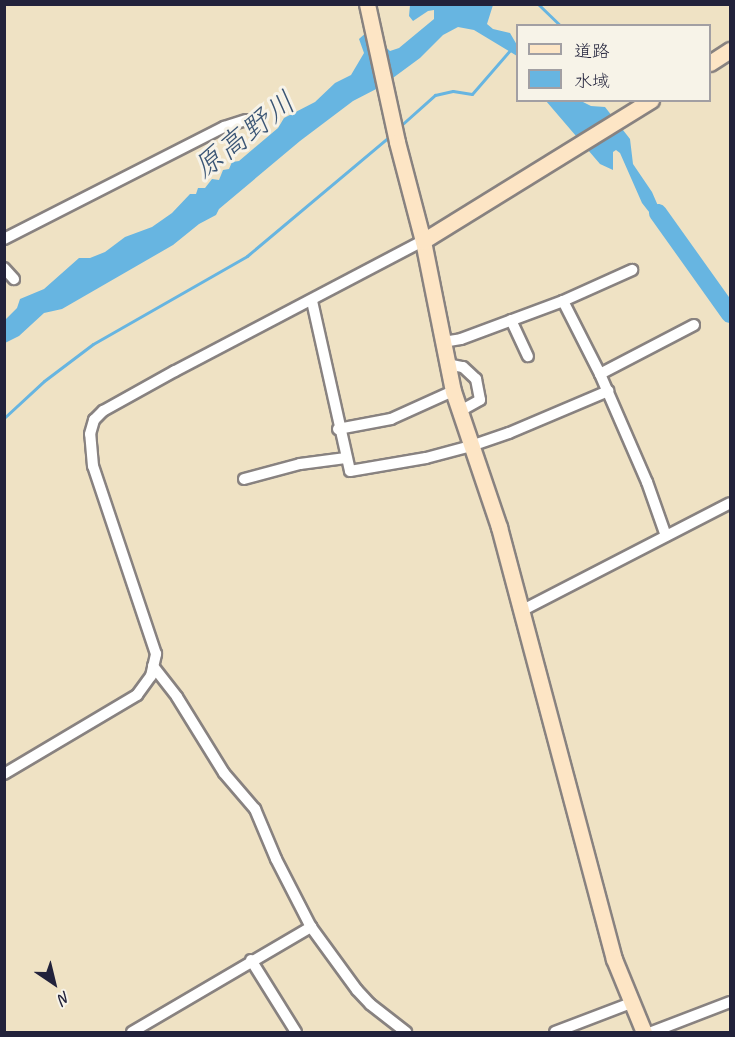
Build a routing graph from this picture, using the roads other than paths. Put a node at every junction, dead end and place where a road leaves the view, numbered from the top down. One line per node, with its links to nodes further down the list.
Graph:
1 (367, 7): 7 (street)
2 (730, 50): 3 (street)
3 (711, 62)
4 (648, 102): 7 (street)
5 (246, 120): 6 (street)
6 (4, 239)
7 (423, 241): 11 (street); 15 (street)
8 (4, 268): 10 (street)
9 (632, 270): 12 (street)
10 (14, 279)
11 (312, 301): 22 (street); 29 (street)
12 (563, 301): 13 (street); 18 (street)
13 (511, 320): 15 (street); 16 (street)
14 (694, 325): 18 (street)
15 (443, 342): 17 (street)
16 (528, 356)
17 (447, 364): 19 (street); 21 (street)
18 (600, 374): 20 (street)
19 (453, 391): 21 (street); 22 (street)
20 (608, 392): 23 (street); 27 (street)
21 (460, 411): 23 (street)
22 (338, 429): 24 (street)
23 (471, 446): 24 (street); 28 (street)
24 (346, 458): 25 (street)
25 (244, 479)
26 (730, 503): 27 (street)
27 (666, 536): 28 (street)
28 (521, 611): 34 (street)
29 (153, 666): 30 (street); 31 (street)
30 (4, 774)
31 (311, 927): 32 (street); 37 (street)
32 (251, 960): 35 (street); 36 (street)
33 (730, 1002): 40 (street)
34 (631, 1003): 38 (street); 39 (street)
35 (132, 1032)
36 (296, 1032)
37 (406, 1032)
38 (555, 1032)
39 (644, 1032)
40 (652, 1032)

